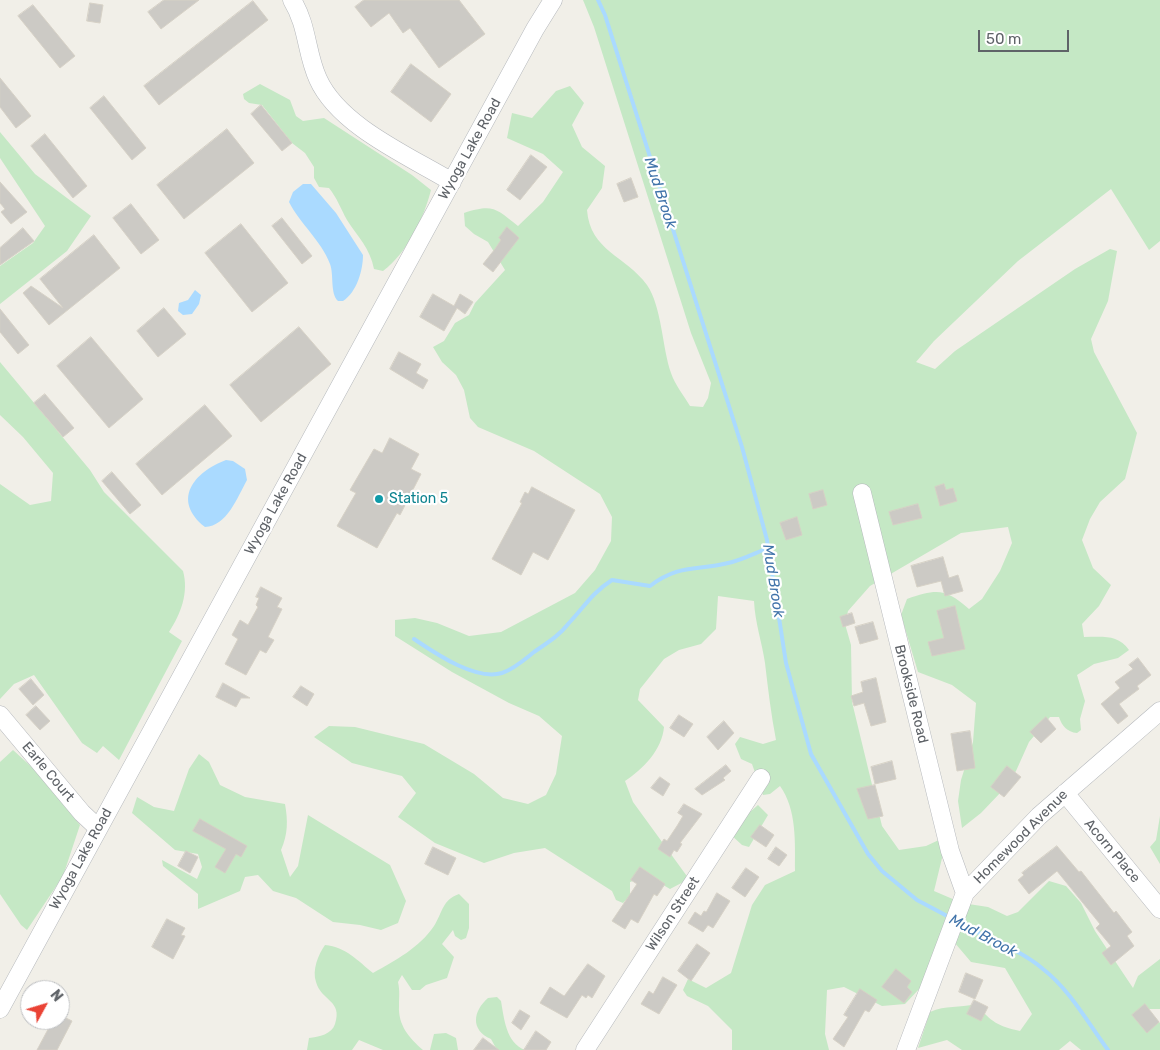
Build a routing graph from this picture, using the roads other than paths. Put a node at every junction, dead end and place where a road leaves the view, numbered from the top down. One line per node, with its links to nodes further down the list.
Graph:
1 (292, 0): 3 (street)
2 (553, 0): 3 (street, Wyoga Lake Road)
3 (452, 182): 9 (street, Wyoga Lake Road)
4 (862, 493): 10 (street, Brookside Road)
5 (1160, 711): 8 (street, Homewood Avenue)
6 (0, 715): 9 (street, Earle Court)
7 (761, 778): 13 (street, Wilson Street)
8 (1065, 793): 10 (street, Homewood Avenue); 11 (street, Acorn Place)
9 (98, 828): 12 (street, Wyoga Lake Road)
10 (964, 898): 14 (street, Homewood Avenue)
11 (1160, 909)
12 (0, 1009)
13 (585, 1050)
14 (906, 1050)

